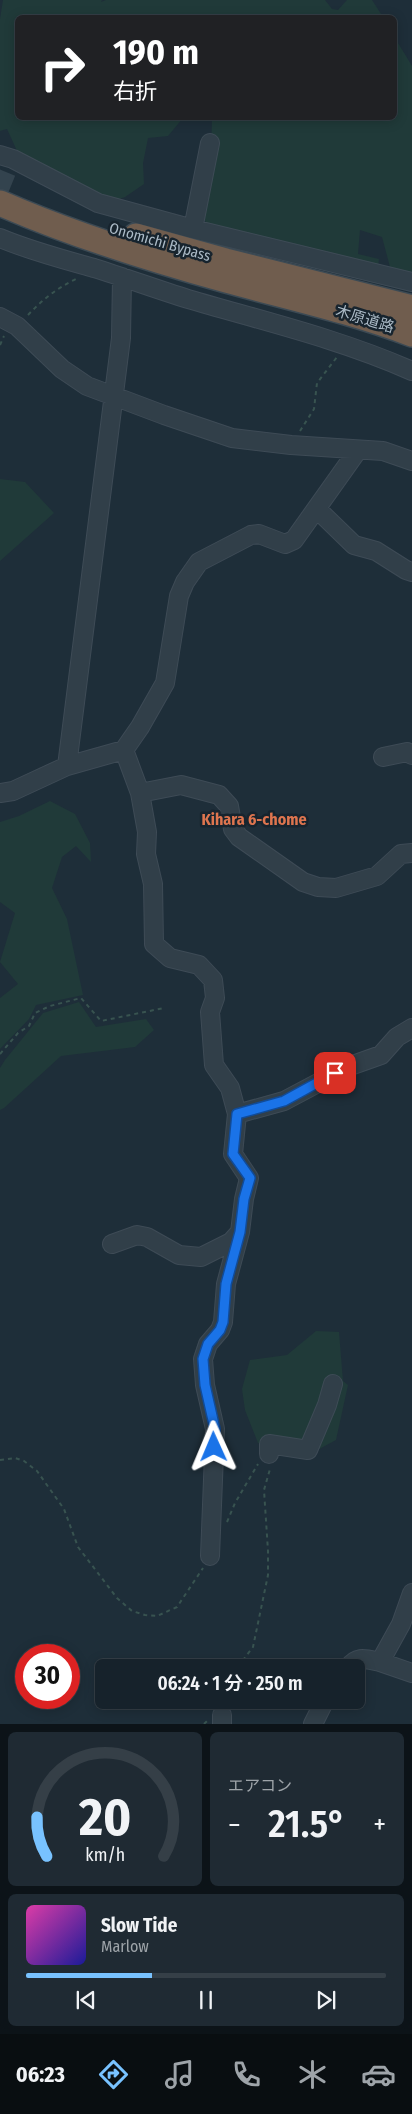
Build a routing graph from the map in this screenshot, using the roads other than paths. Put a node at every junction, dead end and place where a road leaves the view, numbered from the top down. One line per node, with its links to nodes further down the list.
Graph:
1 (210, 143): 5 (street)
2 (7, 160): 5 (street)
3 (0, 190): 9 (highway, Onomichi Bypass)
4 (0, 203): 9 (highway, Onomichi Bypass)
5 (193, 229): 8 (street)
6 (0, 238): 7 (street)
7 (122, 277): 15 (street); 16 (street)
8 (412, 282)
9 (320, 295): 10 (highway); 11 (highway, 木原道路); 13 (highway, 木原道路); 14 (highway)
10 (412, 308)
11 (412, 314)
12 (0, 317): 16 (street)
13 (412, 334)
14 (412, 345)
15 (412, 371)
16 (114, 395): 17 (street); 24 (street)
17 (358, 450): 18 (street); 19 (street)
18 (412, 461)
19 (318, 509): 20 (street); 21 (street)
20 (412, 572)
21 (124, 750): 24 (street); 26 (street)
22 (412, 755): 23 (street)
23 (383, 757)
24 (67, 766): 25 (street)
25 (0, 793)
26 (140, 793): 27 (street); 29 (street)
27 (412, 853)
28 (412, 1028): 29 (street)
29 (237, 1114): 30 (street)
30 (240, 1232): 31 (street); 34 (street)
31 (112, 1244)
32 (333, 1384): 33 (street)
33 (269, 1454)
34 (210, 1556)
35 (412, 1593): 37 (street)
36 (356, 1659): 37 (street)
37 (380, 1662): 38 (street)
38 (412, 1673)
39 (320, 1709): 40 (street)
40 (313, 1724)

